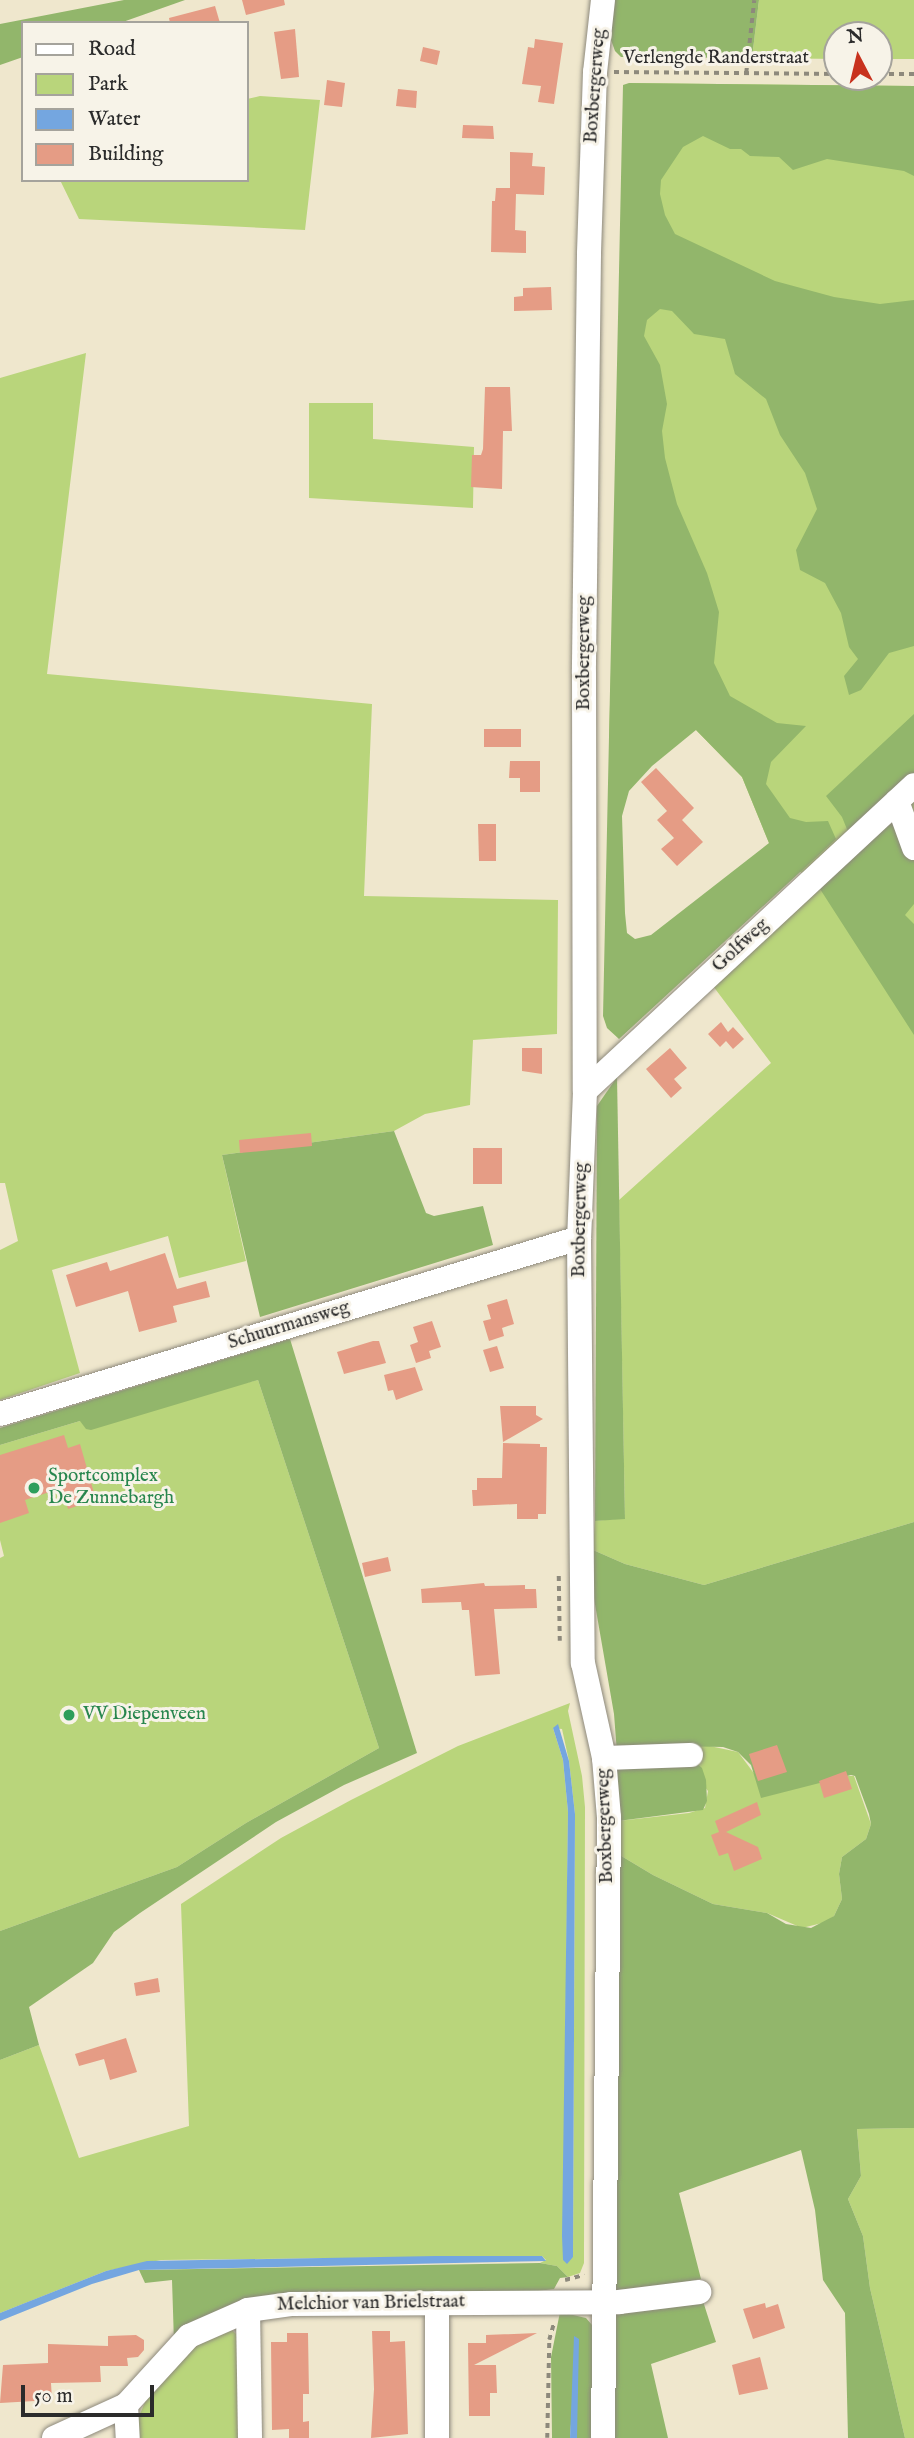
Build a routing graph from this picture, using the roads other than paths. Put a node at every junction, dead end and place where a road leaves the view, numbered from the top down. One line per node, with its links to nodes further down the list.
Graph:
1 (603, 0): 4 (street, Boxbergerweg)
2 (906, 793): 3 (street, Golfweg); 4 (street, Golfweg)
3 (914, 848)
4 (585, 1091): 5 (street, Boxbergerweg)
5 (579, 1238): 6 (street, Schuurmansweg); 8 (street, Boxbergerweg)
6 (0, 1414)
7 (691, 1755): 8 (street)
8 (604, 1758): 10 (street, Boxbergerweg)
9 (699, 2292): 10 (street, Melchior van Brielstraat)
10 (604, 2301): 11 (street, Melchior van Brielstraat); 18 (street, Boxbergerweg)
11 (437, 2303): 12 (street, Melchior van Brielstraat); 17 (street)
12 (248, 2310): 13 (street, Melchior van Brielstraat); 16 (street)
13 (126, 2405): 14 (street, Melchior van Brielstraat); 15 (street)
14 (54, 2438)
15 (128, 2438)
16 (250, 2438)
17 (437, 2438)
18 (603, 2438)

